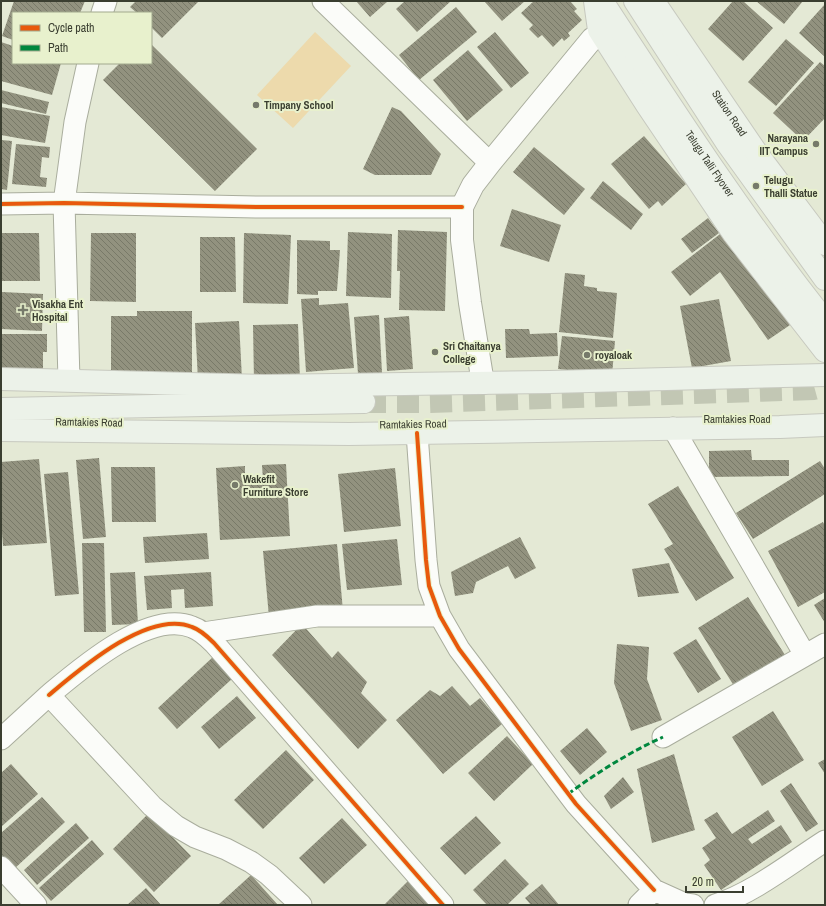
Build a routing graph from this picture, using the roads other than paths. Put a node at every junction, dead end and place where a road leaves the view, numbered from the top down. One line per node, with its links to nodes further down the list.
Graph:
1 (106, 1): 6 (street)
2 (323, 1): 9 (street)
3 (595, 1): 16 (main road)
4 (602, 1): 15 (main road, Telugu Talli Flyover)
5 (643, 6): 13 (main road, Station Road); 14 (main road)
6 (102, 12)
7 (592, 39): 9 (street)
8 (88, 64): 10 (street)
9 (490, 163): 12 (street)
10 (64, 203): 11 (street); 12 (street); 19 (street)
11 (1, 204)
12 (462, 207): 20 (street)
13 (825, 244)
14 (825, 279)
15 (825, 321)
16 (825, 351)
17 (825, 375): 20 (main road)
18 (1, 379): 19 (main road)
19 (69, 380): 21 (main road)
20 (483, 383): 21 (main road)
21 (331, 394): 22 (main road); 27 (main road)
22 (1, 409)
23 (825, 425): 24 (main road, Ramtakies Road)
24 (673, 428): 26 (main road, Ramtakies Road); 31 (street)
25 (1, 430): 27 (main road, Ramtakies Road)
26 (417, 433): 27 (main road, Ramtakies Road); 28 (street)
27 (324, 434)
28 (440, 616): 29 (street); 37 (street)
29 (203, 633): 32 (street); 40 (street)
30 (825, 644): 31 (street)
31 (805, 655): 33 (street)
32 (49, 695): 34 (street); 39 (street)
33 (662, 737)
34 (1, 739)
35 (825, 841): 43 (street)
36 (1, 867): 38 (street)
37 (654, 890): 41 (street); 42 (street)
38 (36, 905)
39 (301, 905)
40 (443, 905)
41 (639, 905)
42 (693, 905)
43 (715, 905)

